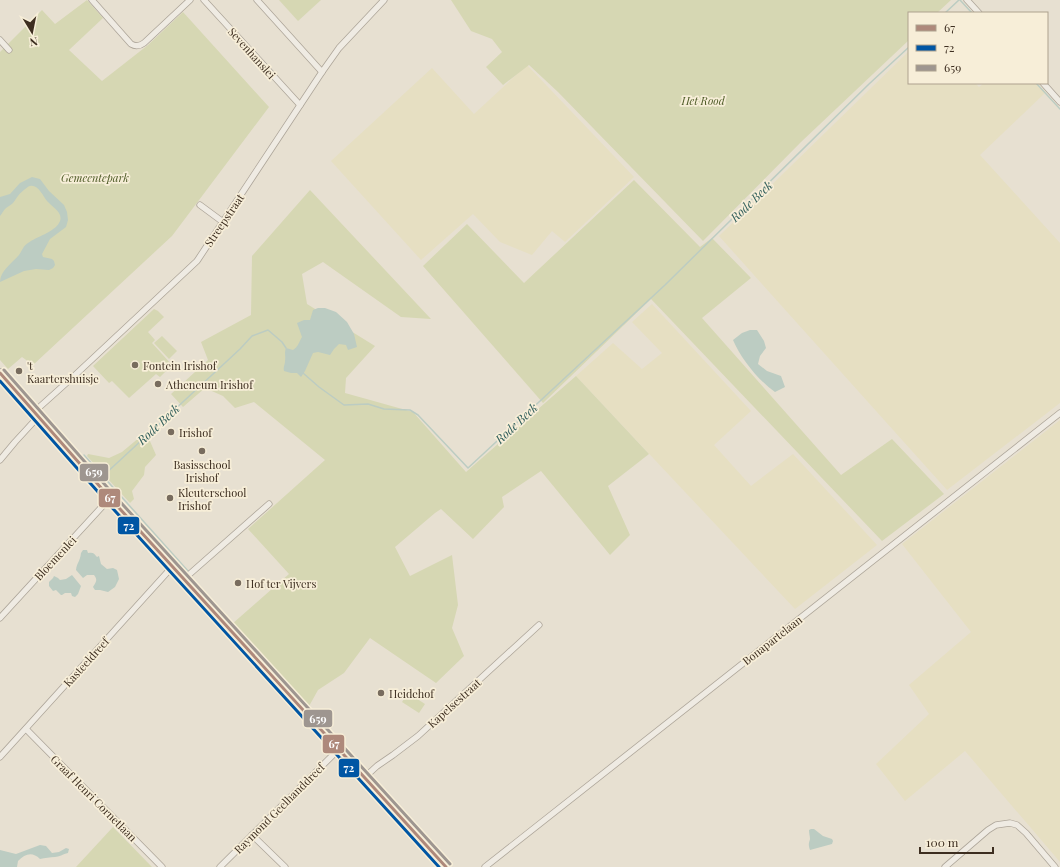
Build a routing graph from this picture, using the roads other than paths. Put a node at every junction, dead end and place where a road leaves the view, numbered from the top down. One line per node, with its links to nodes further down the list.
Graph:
1 (92, 0): 2 (street)
2 (190, 0)
3 (204, 0): 13 (street, Sevenhanslei)
4 (257, 0): 10 (street)
5 (384, 0): 10 (street, Streepstraat)
6 (967, 0): 7 (street)
7 (978, 12)
8 (0, 40): 9 (street)
9 (9, 50)
10 (322, 72): 13 (street, Streepstraat)
11 (1044, 84): 12 (street)
12 (1060, 102)
13 (300, 105): 15 (street, Streepstraat)
14 (200, 205): 15 (street)
15 (223, 222): 18 (street, Streepstraat)
16 (0, 373): 18 (main road)
17 (1060, 413): 35 (street, Bonapartelaan)
18 (36, 414): 19 (street, Streepstraat); 20 (main road)
19 (0, 460)
20 (110, 498): 22 (main road); 24 (street, Bloemenlei)
21 (269, 504): 23 (street)
22 (173, 566): 23 (main road); 26 (street, Kasteeldreef)
23 (184, 579): 27 (main road)
24 (0, 618)
25 (539, 625): 29 (street, Kapelsestraat)
26 (26, 729): 28 (street, Kasteeldreef); 31 (street, Graaf Henri Cornetlaan)
27 (339, 749): 29 (main road); 30 (street, Raymond Geelhanddreef)
28 (0, 758)
29 (365, 776): 34 (main road)
30 (252, 835): 32 (street, Raymond Geelhanddreef); 33 (street)
31 (162, 867)
32 (220, 867)
33 (285, 867)
34 (446, 867)
35 (485, 867)
36 (945, 867): 37 (street)
37 (1055, 867)

